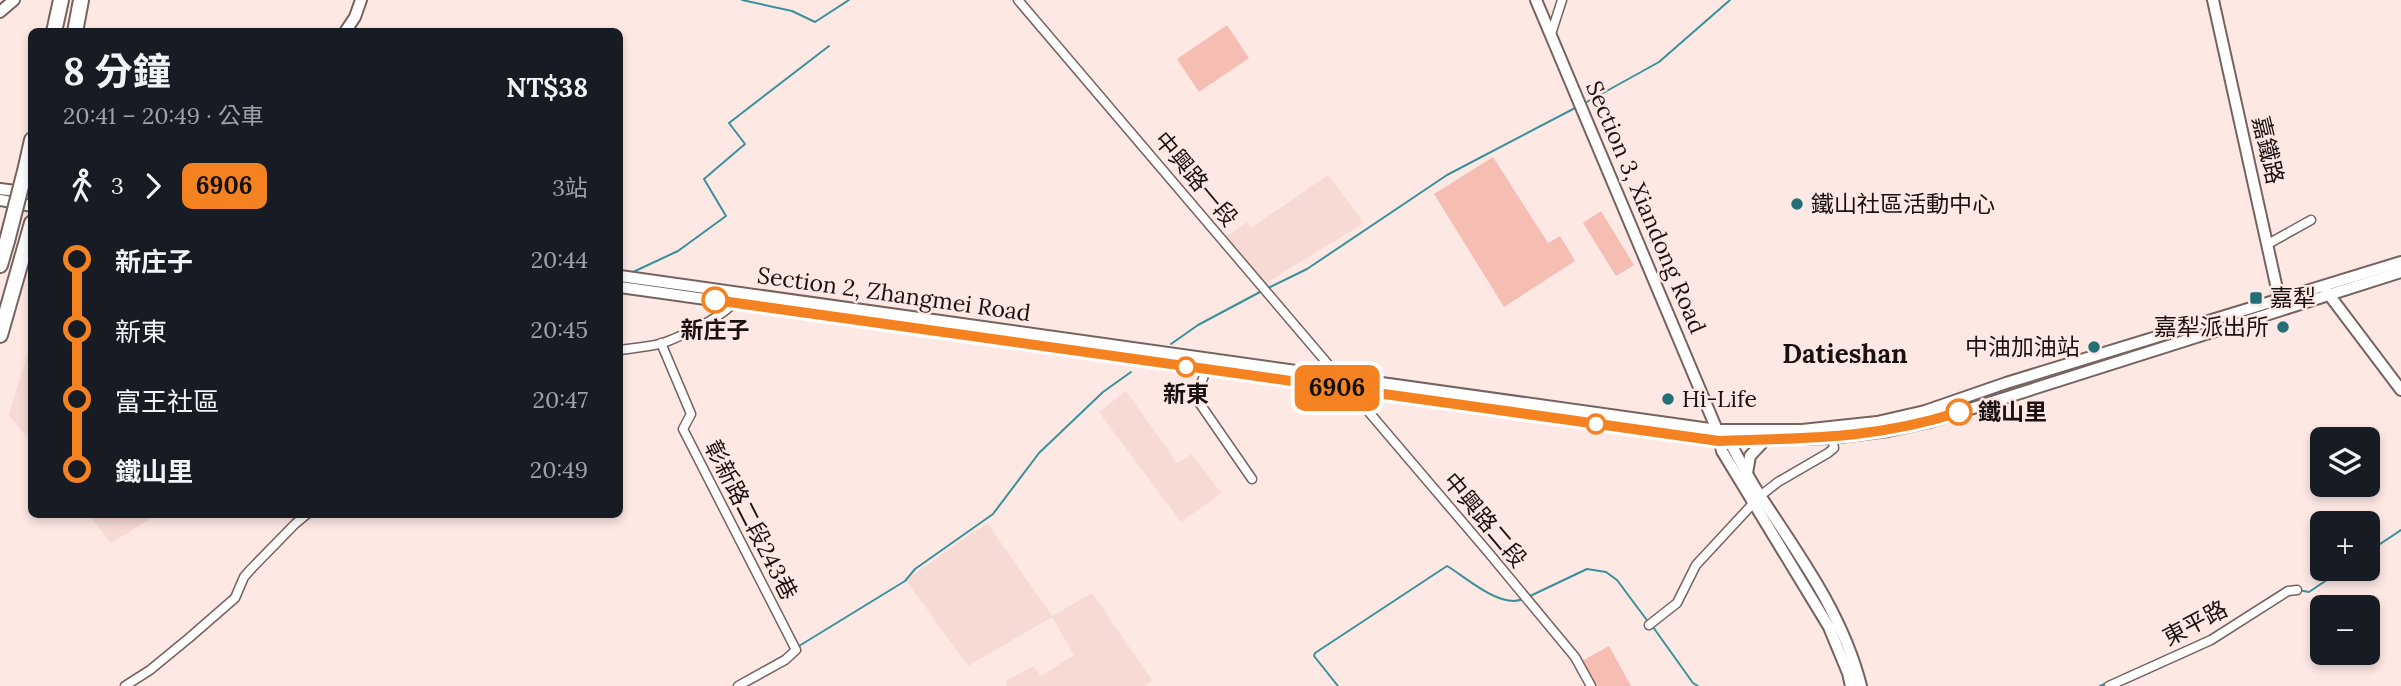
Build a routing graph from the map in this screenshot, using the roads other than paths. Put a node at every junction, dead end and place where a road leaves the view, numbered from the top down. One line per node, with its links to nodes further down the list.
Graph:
1 (14, 0): 9 (main road)
2 (61, 0): 10 (highway)
3 (81, 0): 11 (highway)
4 (361, 0): 12 (main road)
5 (1018, 0): 35 (street, 中興路一段)
6 (1536, 0): 13 (main road, Section 3, Xiandong Road)
7 (1562, 0): 13 (street)
8 (2213, 0): 21 (main road, 嘉鐵路)
9 (0, 12)
10 (55, 28)
11 (76, 28)
12 (348, 28)
13 (1551, 34): 37 (main road, Section 3, Xiandong Road)
14 (28, 158): 23 (highway, bridge)
15 (0, 189): 16 (main road)
16 (28, 192)
17 (0, 200): 18 (main road)
18 (28, 204)
19 (2311, 220): 21 (street)
20 (28, 238): 30 (highway)
21 (2268, 244): 29 (main road, 嘉鐵路)
22 (2401, 262): 27 (main road)
23 (0, 265)
24 (2401, 272): 27 (main road)
25 (623, 277): 28 (main road, Section 2, Zhangmei Road)
26 (623, 287): 28 (main road, Section 2, Zhangmei Road)
27 (2327, 291): 29 (main road); 36 (main road)
28 (735, 297): 31 (street); 33 (main road, Section 2, Zhangmei Road)
29 (2280, 304): 37 (main road); 38 (main road)
30 (0, 335)
31 (661, 343): 32 (street); 47 (street, 彰新路二段243巷)
32 (623, 349)
33 (1161, 358): 34 (main road); 35 (main road)
34 (1206, 370): 35 (main road); 41 (street)
35 (1344, 383): 37 (main road); 48 (street, 中興路二段)
36 (2401, 390)
37 (1722, 437): 39 (main road); 40 (main road); 42 (main road)
38 (1832, 438): 39 (main road); 42 (street)
39 (1765, 440): 40 (main road)
40 (1747, 473): 42 (main road)
41 (1252, 479)
42 (1756, 500): 45 (street); 49 (main road); 50 (main road)
43 (302, 518): 46 (street)
44 (2297, 590): 51 (street, 東平路)
45 (1649, 625)
46 (125, 686)
47 (738, 686)
48 (1591, 686)
49 (1850, 686)
50 (1861, 686)
51 (2109, 686)

